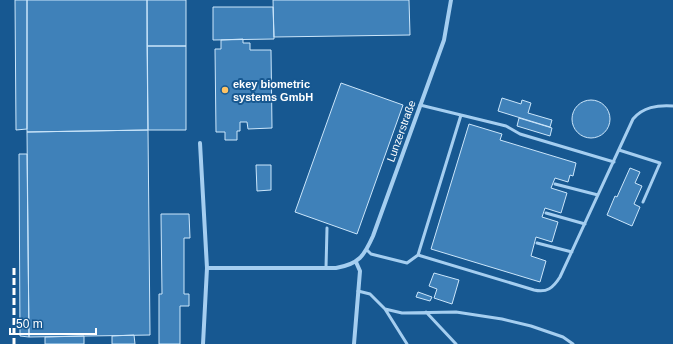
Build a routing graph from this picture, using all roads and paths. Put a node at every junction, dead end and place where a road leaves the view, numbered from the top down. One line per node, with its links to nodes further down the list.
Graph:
1 (451, 0): 2 (street, Lunzerstraße)
2 (420, 105): 4 (lane); 15 (street, Lunzerstraße)
3 (673, 106): 6 (lane)
4 (462, 115): 7 (lane); 17 (lane)
5 (200, 143): 19 (street)
6 (619, 150): 7 (lane); 10 (lane)
7 (614, 162): 9 (lane)
8 (555, 184): 9 (lane)
9 (598, 195): 12 (lane)
10 (643, 202)
11 (546, 214): 12 (lane)
12 (585, 224): 16 (lane)
13 (327, 228): 20 (lane)
14 (537, 243): 16 (lane)
15 (367, 250): 17 (lane); 18 (street, Lunzerstraße)
16 (572, 252): 17 (lane)
17 (418, 255)
18 (356, 262): 20 (street); 21 (street)
19 (207, 268): 20 (street); 24 (street)
20 (326, 268)
21 (358, 291): 22 (lane); 25 (street)
22 (386, 309): 23 (lane); 26 (lane)
23 (426, 312): 27 (lane); 28 (lane)
24 (203, 344)
25 (354, 344)
26 (407, 344)
27 (456, 344)
28 (573, 344)

